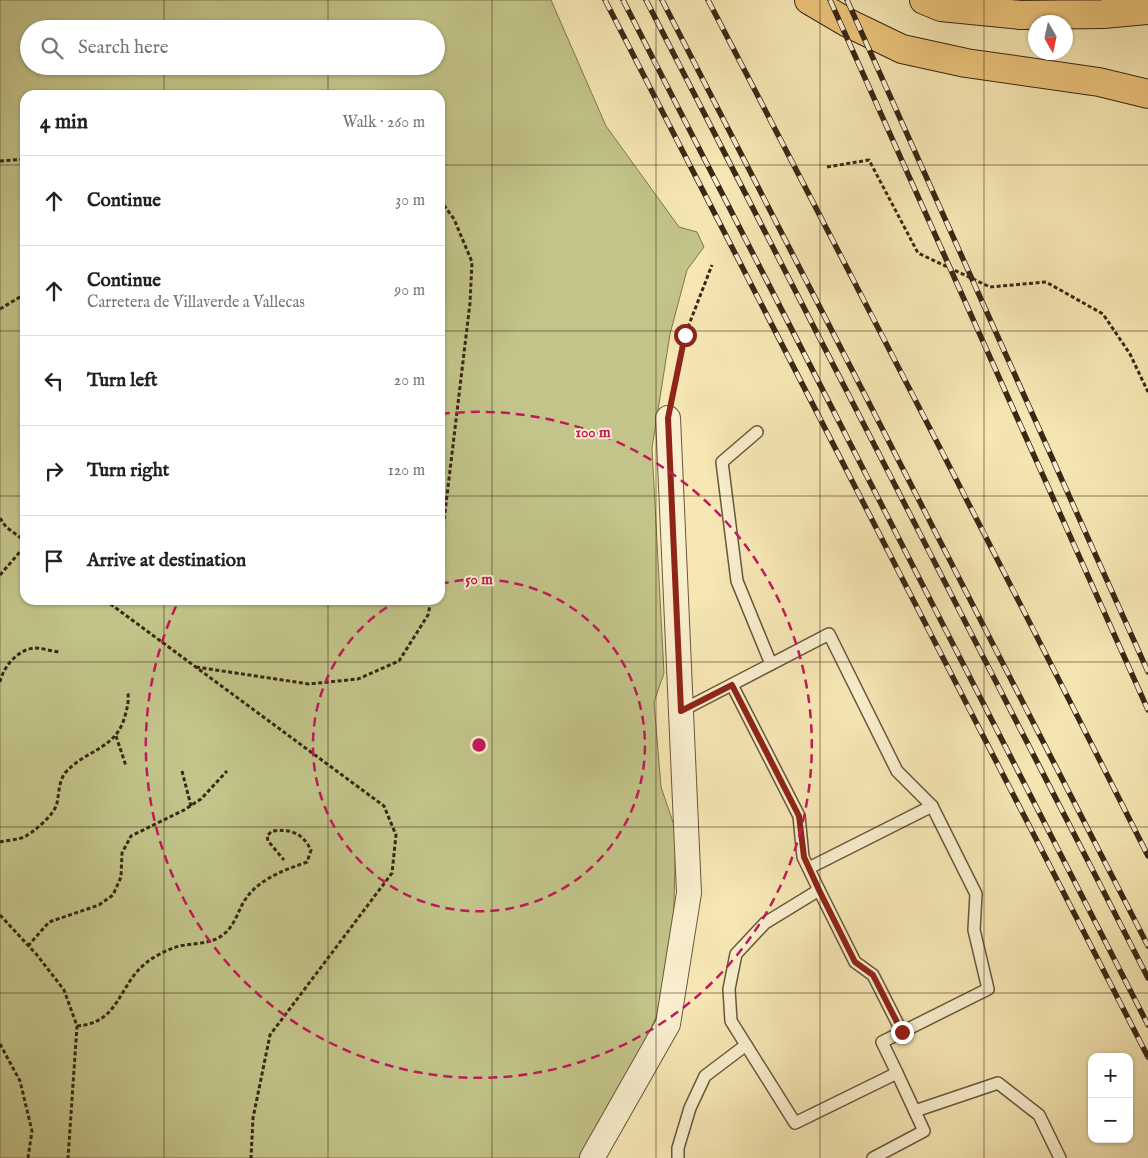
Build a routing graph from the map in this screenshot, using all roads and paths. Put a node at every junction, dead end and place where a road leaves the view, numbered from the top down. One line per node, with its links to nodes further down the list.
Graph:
1 (808, 0): 4 (highway)
2 (924, 0): 3 (highway)
3 (1148, 10)
4 (1148, 94)
5 (20, 159): 6 (path)
6 (0, 161)
7 (827, 167): 12 (path)
8 (445, 207): 15 (path)
9 (712, 265): 13 (path)
10 (20, 297): 11 (path)
11 (0, 309)
12 (1148, 392)
13 (668, 418): 28 (street)
14 (757, 432): 23 (lane)
15 (445, 512)
16 (0, 518): 17 (path)
17 (20, 537)
18 (20, 552): 19 (path)
19 (0, 575)
20 (112, 605): 24 (path)
21 (430, 605): 24 (path)
22 (59, 652): 25 (path)
23 (771, 664): 26 (lane); 34 (lane)
24 (196, 667): 49 (path)
25 (0, 682)
26 (732, 685): 28 (lane); 37 (lane)
27 (128, 693): 29 (path)
28 (681, 711): 50 (street)
29 (116, 736): 30 (path); 35 (path)
30 (126, 766)
31 (182, 770): 33 (path)
32 (227, 771): 33 (path)
33 (191, 806): 40 (path)
34 (932, 806): 37 (lane); 42 (lane)
35 (0, 842)
36 (284, 860): 41 (path)
37 (809, 868): 38 (lane)
38 (819, 890): 42 (lane); 44 (lane)
39 (0, 915): 40 (path)
40 (28, 946): 41 (path)
41 (77, 1026): 48 (path)
42 (902, 1032): 45 (lane)
43 (0, 1044): 47 (path)
44 (746, 1045): 45 (lane); 51 (lane)
45 (897, 1073): 46 (lane)
46 (915, 1111): 52 (lane); 53 (lane)
47 (28, 1158)
48 (68, 1158)
49 (251, 1158)
50 (592, 1158)
51 (678, 1158)
52 (874, 1158)
53 (1060, 1158)

